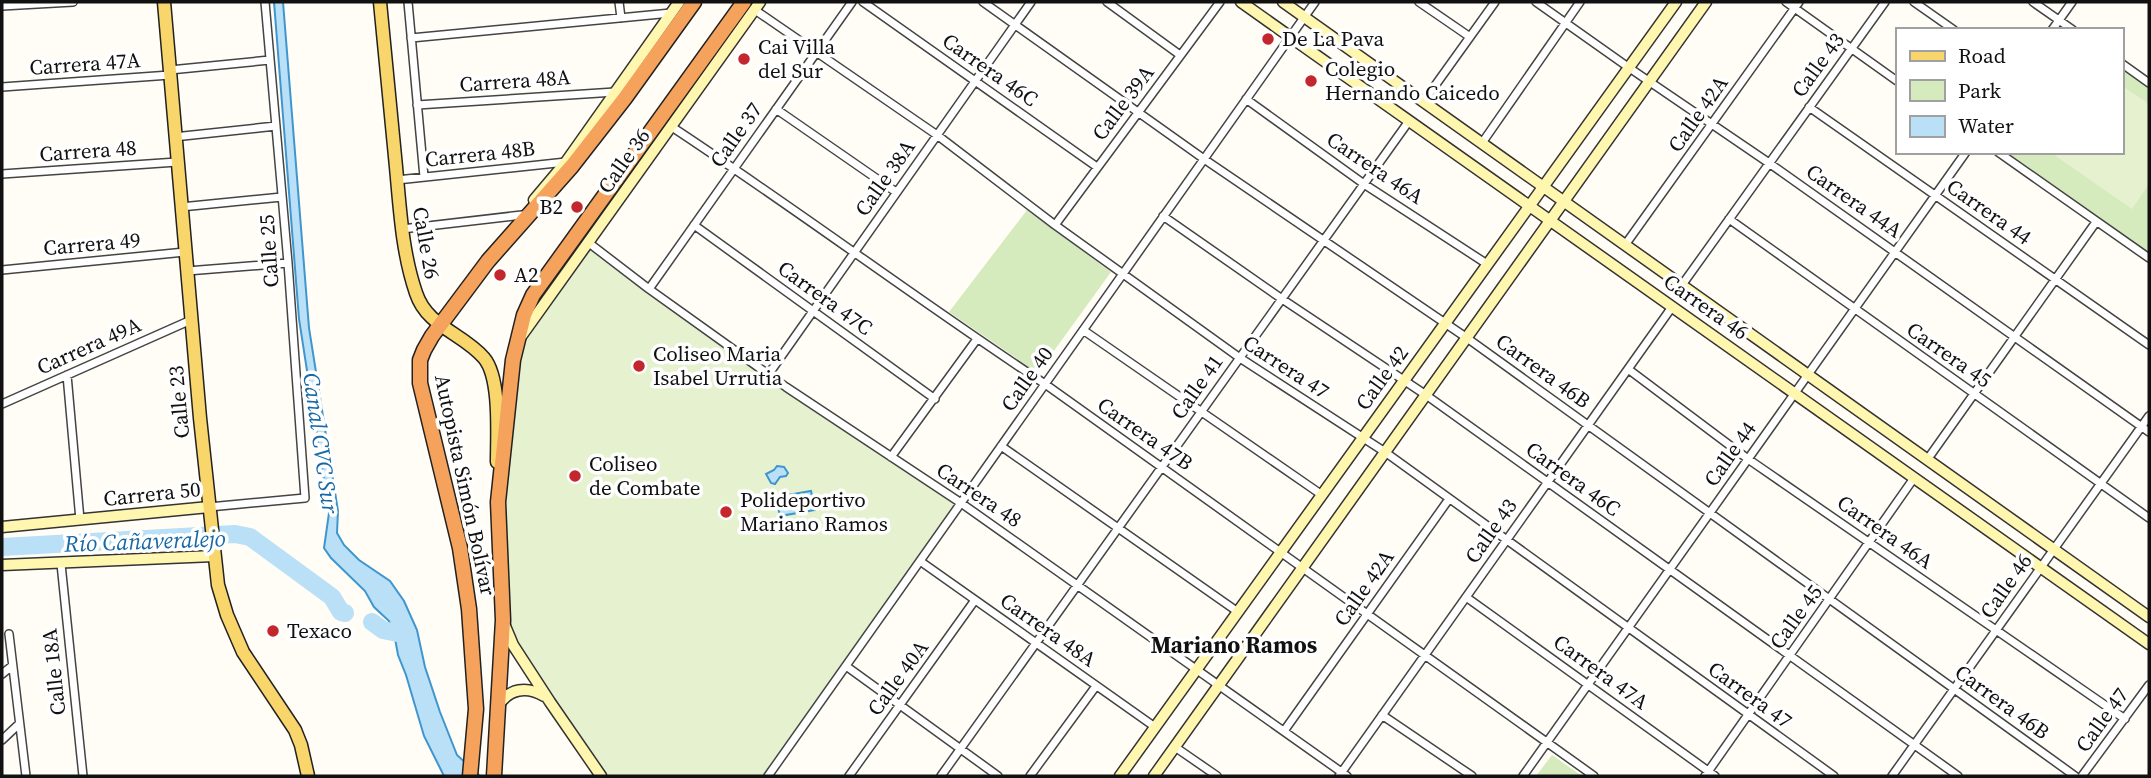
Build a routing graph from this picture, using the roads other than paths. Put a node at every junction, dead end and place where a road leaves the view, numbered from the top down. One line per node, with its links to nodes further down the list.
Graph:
1 (73, 2): 31 (street)
2 (164, 2): 50 (main road, Calle 23)
3 (265, 2): 47 (street, Calle 25)
4 (380, 2): 80 (main road, Calle 26)
5 (408, 2): 43 (street, Calle 26)
6 (619, 2): 34 (street)
7 (679, 2): 32 (street)
8 (694, 2): 104 (highway, Autopista Simón Bolívar)
9 (852, 2): 45 (street, Calle 37)
10 (863, 2): 52 (street, Carrera 46C)
11 (984, 2): 37 (street, Carrera 46B)
12 (1031, 2): 37 (street, Calle 38A)
13 (1107, 2): 46 (street)
14 (1220, 2): 46 (street, Calle 39A)
15 (1241, 2): 41 (street, Carrera 46)
16 (1283, 2): 33 (street, Carrera 46)
17 (1315, 2): 33 (street, Calle 40)
18 (1419, 2): 42 (street)
19 (1494, 2): 42 (street)
20 (1536, 2): 36 (street, Carrera 44A)
21 (1580, 2): 36 (street)
22 (1676, 2): 49 (street, Calle 42)
23 (1706, 2): 53 (street)
24 (1786, 2): 30 (street)
25 (1885, 2): 44 (street, Calle 43)
26 (1914, 2): 38 (street)
27 (2033, 2): 35 (street)
28 (2072, 2): 35 (street)
29 (753, 4): 45 (street, Carrera 47); 66 (street, Calle 36); 125 (highway, Autopista Simón Bolívar)
30 (1797, 5): 44 (street); 64 (street, Calle 42A)
31 (2, 6)
32 (671, 13): 34 (street); 56 (street)
33 (1304, 17): 41 (street, Calle 40); 58 (street, Carrera 46)
34 (621, 18): 43 (street)
35 (2059, 20): 39 (street); 40 (street)
36 (1566, 22): 49 (street, Carrera 44A); 69 (street)
37 (1015, 24): 52 (street, Calle 38A); 62 (street, Carrera 46B)
38 (1951, 28)
39 (2053, 28)
40 (2070, 28)
41 (1290, 36): 57 (street, Calle 40); 63 (street, Carrera 46)
42 (1470, 37): 58 (street)
43 (411, 38): 59 (street, Calle 26)
44 (1852, 48): 51 (street); 60 (street, Calle 43)
45 (816, 52): 61 (street, Calle 37); 67 (street, Carrera 47)
46 (1180, 55): 62 (street, Calle 39A)
47 (270, 60): 50 (street, Carrera 47A); 65 (street, Calle 25)
48 (2123, 65): 54 (street)
49 (1628, 67): 53 (street, Carrera 44A); 82 (street, Calle 42)
50 (170, 72): 55 (street, Carrera 47A); 68 (main road, Calle 23)
51 (1896, 80)
52 (974, 81): 67 (street, Calle 38A); 76 (street, Carrera 46C)
53 (1649, 82): 64 (street, Carrera 44A); 86 (street)
54 (2149, 83)
55 (2, 87)
56 (615, 92): 59 (street, Carrera 48A); 74 (street)
57 (1246, 99): 72 (street, Calle 40); 81 (street, Carrera 46A)
58 (1424, 102): 69 (street, Carrera 46)
59 (417, 105): 79 (street, Calle 26)
60 (1809, 107): 75 (street, Calle 43); 84 (street, Carrera 44)
61 (776, 109): 77 (street, Calle 37); 83 (street)
62 (1139, 112): 72 (street, Carrera 46B); 76 (street, Calle 39A)
63 (1409, 121): 81 (street, Calle 41); 87 (street, Carrera 46)
64 (1713, 124): 75 (street, Carrera 44A); 99 (street, Calle 42A)
65 (276, 126): 68 (street); 85 (street, Calle 25)
66 (672, 127): 77 (street, Carrera 47B); 98 (street, Calle 36)
67 (937, 135): 83 (street, Calle 38A); 95 (street, Carrera 47)
68 (174, 137): 73 (main road, Calle 23)
69 (1482, 143): 82 (street, Carrera 46)
70 (1965, 154): 84 (street, Calle 44)
71 (2001, 154): 93 (street)
72 (1204, 159): 90 (street, Calle 40); 97 (street, Carrera 46B)
73 (177, 162): 78 (street, Carrera 48); 88 (main road, Calle 23)
74 (566, 162): 79 (street, Carrera 48B); 89 (street)
75 (1769, 163): 91 (street, Calle 43); 102 (street, Carrera 44A)
76 (1097, 167): 95 (street, Calle 39A)
77 (734, 168): 94 (street, Calle 37); 101 (street, Carrera 47B)
78 (2, 174)
79 (424, 177): 80 (street, Carrera 48B)
80 (397, 180): 96 (main road, Calle 26)
81 (1364, 184): 97 (street, Calle 41); 106 (street, Carrera 46A)
82 (1543, 186): 86 (street, Carrera 46); 87 (street, Calle 42)
83 (896, 192): 101 (street, Calle 38A)
84 (1935, 196): 102 (street, Calle 44); 110 (street, Carrera 44)
85 (282, 197): 88 (street); 105 (street, Calle 25)
86 (1564, 201): 92 (street); 99 (street, Carrera 46)
87 (1529, 205): 92 (street, Carrera 46); 106 (street, Calle 42)
88 (181, 207): 100 (main road, Calle 23)
89 (522, 215): 96 (street); 104 (street)
90 (1163, 216): 109 (street, Calle 40); 113 (street, Carrera 46C)
91 (1729, 219): 111 (street, Calle 43); 115 (street, Carrera 45)
92 (1550, 220): 114 (street, Carrera 46); 123 (street)
93 (2096, 222): 103 (street); 110 (street)
94 (694, 225): 112 (street, Calle 37); 116 (street, Carrera 47C)
95 (1055, 225): 109 (street, Carrera 47)
96 (402, 229): 119 (main road, Calle 26)
97 (1324, 240): 113 (street, Calle 41); 118 (street, Carrera 46B)
98 (590, 243): 112 (street, Carrera 48); 125 (street, Calle 36)
99 (1625, 245): 111 (street, Carrera 46)
100 (185, 252): 107 (street, Carrera 49); 108 (main road, Calle 23)
101 (854, 252): 116 (street, Calle 38A); 124 (street, Carrera 47B)
102 (1895, 252): 115 (street, Calle 44); 121 (street, Carrera 44A)
103 (2149, 258)
104 (488, 261): 119 (highway, Autopista Simón Bolívar)
105 (288, 263): 108 (street); 156 (street, Calle 25)
106 (1487, 264): 118 (street, Calle 42)
107 (2, 270)
108 (187, 271): 117 (main road, Calle 23)
109 (1123, 273): 120 (street, Calle 40); 128 (street, Carrera 47)
110 (2054, 279): 121 (street); 127 (street, Carrera 44)
111 (1682, 285): 132 (street, Carrera 46)
112 (649, 289): 131 (street, Carrera 48)
113 (1282, 299): 128 (street, Calle 41); 133 (street, Carrera 46C)
114 (1672, 307): 129 (street, Calle 43); 135 (street, Carrera 46)
115 (1854, 309): 132 (street, Calle 44); 136 (street, Carrera 45)
116 (812, 311): 131 (street, Calle 38A); 138 (street, Carrera 47C)
117 (191, 320): 130 (street, Carrera 49A); 160 (main road, Calle 23)
118 (1444, 323): 123 (street, Carrera 46B); 133 (street, Calle 42)
119 (440, 325): 122 (main road, Calle 26); 126 (highway, Autopista Simón Bolívar)
120 (1083, 330): 134 (street, Calle 40); 140 (street)
121 (2014, 336): 136 (street); 143 (street, Carrera 44A)
122 (458, 337): 126 (main road); 158 (main road, Calle 26)
123 (1467, 338): 137 (street); 142 (street, Carrera 46B)
124 (977, 339): 134 (street, Carrera 47B); 138 (street)
125 (519, 341): 158 (highway, Autopista Simón Bolívar)
126 (427, 343): 222 (highway, Autopista Simón Bolívar)
127 (2149, 345)
128 (1240, 358): 140 (street, Calle 41); 145 (street, Carrera 47)
129 (1628, 369): 142 (street, Calle 43); 149 (street, Carrera 46A)
130 (67, 375): 139 (street, Carrera 49A); 163 (street)
131 (768, 375): 148 (street, Carrera 48)
132 (1808, 375): 135 (street, Calle 44); 150 (street, Carrera 46)
133 (1403, 380): 137 (street, Carrera 46C); 145 (street, Calle 42)
134 (1045, 384): 146 (street, Calle 40); 151 (street, Carrera 47B)
135 (1795, 393): 149 (street, Calle 44); 152 (street, Carrera 46)
136 (1973, 394): 150 (street); 154 (street, Carrera 45)
137 (1426, 395): 147 (street); 153 (street, Carrera 46C)
138 (934, 399): 148 (street)
139 (2, 404)
140 (1201, 412): 151 (street, Calle 41); 155 (street)
141 (2149, 416): 143 (street, Calle 46)
142 (1588, 425): 153 (street, Calle 43); 161 (street, Carrera 46B)
143 (2142, 426): 144 (street, Carrera 44A); 154 (street, Calle 46)
144 (2149, 432)
145 (1362, 438): 147 (street, Carrera 47); 155 (street, Calle 42)
146 (1001, 446): 159 (street, Calle 40); 165 (street)
147 (1385, 452): 157 (street, Carrera 47); 175 (street)
148 (891, 457): 159 (street, Carrera 48)
149 (1748, 458): 161 (street, Calle 44); 167 (street, Carrera 46A)
150 (1927, 460): 168 (street, Carrera 46)
151 (1162, 467): 165 (street, Calle 41); 170 (street, Carrera 47B)
152 (1914, 478): 167 (street, Calle 45); 174 (street, Carrera 46)
153 (1547, 482): 166 (street, Calle 43); 176 (street, Carrera 46C)
154 (2101, 484): 162 (street, Carrera 45); 168 (street, Calle 46)
155 (1322, 495): 170 (street, Calle 42)
156 (305, 498): 160 (street, Carrera 50)
157 (1449, 499): 166 (street, Carrera 47); 182 (street, Calle 42A)
158 (498, 502): 184 (highway, Autopista Simón Bolívar)
159 (961, 503): 171 (street, Calle 40); 177 (street, Carrera 48)
160 (209, 512): 163 (street, Carrera 50); 169 (main road, Calle 23)
161 (1710, 513): 176 (street, Calle 44); 179 (street, Carrera 46B)
162 (2149, 518)
163 (80, 520): 164 (street, Carrera 50)
164 (2, 527)
165 (1119, 527): 177 (street, Calle 41); 181 (street)
166 (1506, 540): 178 (street, Calle 43); 185 (street, Carrera 47)
167 (1870, 544): 179 (street, Calle 45); 186 (street, Carrera 46A)
168 (2054, 550): 174 (street, Calle 46); 183 (street, Carrera 46)
169 (214, 551): 172 (street); 221 (main road, Calle 23)
170 (1280, 552): 175 (street, Carrera 47B); 181 (street, Calle 42)
171 (920, 561): 180 (street, Carrera 48A); 194 (street, Calle 40)
172 (61, 564): 173 (street); 220 (street, Calle 18A)
173 (2, 565)
174 (2042, 566): 186 (street, Calle 46); 189 (street, Carrera 46)
175 (1302, 569): 182 (street, Carrera 47B); 197 (street)
176 (1669, 570): 185 (street, Calle 44); 191 (street, Carrera 46C)
177 (1078, 585): 188 (street, Calle 41); 195 (street, Carrera 48)
178 (1466, 597): 190 (street, Calle 43); 198 (street, Carrera 47A)
179 (1830, 599): 191 (street, Calle 45); 201 (street, Carrera 46B)
180 (975, 600): 188 (street, Carrera 48A); 203 (street, Calle 40A)
181 (1238, 612): 195 (street, Calle 42)
182 (1367, 614): 190 (street, Carrera 47B); 210 (street, Calle 42A)
183 (2149, 617)
184 (503, 620): 202 (street); 204 (highway, Autopista Simón Bolívar)
185 (1628, 628): 198 (street, Calle 44); 205 (street, Carrera 47)
186 (1996, 630): 201 (street, Calle 46); 207 (street, Carrera 46A)
187 (9, 634): 193 (street)
188 (1036, 643): 200 (street, Carrera 48A); 215 (street, Calle 41)
189 (2149, 644)
190 (1425, 654): 206 (street, Calle 43); 212 (street, Carrera 47B)
191 (1789, 656): 205 (street, Calle 45); 213 (street, Carrera 46C)
192 (2, 665): 193 (street)
193 (12, 666): 196 (street); 208 (street)
194 (846, 666): 203 (street); 224 (street, Calle 40)
195 (1196, 669): 197 (street, Carrera 48); 209 (street, Calle 42)
196 (2, 674)
197 (1219, 685): 210 (street, Carrera 48); 214 (street)
198 (1588, 685): 212 (street, Calle 44); 218 (street, Carrera 47A)
199 (2149, 685): 207 (street, Calle 47)
200 (1096, 686): 209 (street, Carrera 48A); 228 (street)
201 (1954, 689): 213 (street, Calle 46); 238 (street, Carrera 46B)
202 (550, 702): 204 (street); 223 (street)
203 (900, 705): 215 (street); 225 (street, Calle 40A)
204 (497, 708): 216 (highway, Autopista Simón Bolívar)
205 (1748, 714): 218 (street, Calle 45); 235 (street, Carrera 47)
206 (1382, 715): 217 (street, Calle 43); 232 (street)
207 (2125, 719): 239 (street, Calle 47)
208 (19, 724): 211 (street); 219 (street)
209 (1155, 727): 229 (street, Calle 42)
210 (1284, 732): 217 (street, Carrera 48)
211 (2, 740)
212 (1547, 742): 233 (street, Calle 44); 234 (street, Carrera 47B)
213 (1913, 746): 236 (street, Calle 46); 237 (street, Carrera 46C)
214 (1175, 747): 230 (street); 231 (street)
215 (961, 749): 226 (street, Calle 41); 227 (street)
216 (494, 775)
217 (1342, 775)
218 (1709, 775)
219 (26, 776)
220 (83, 776)
221 (308, 776)
222 (470, 776)
223 (601, 776)
224 (768, 776)
225 (849, 776)
226 (941, 776)
227 (999, 776)
228 (1030, 776)
229 (1120, 776)
230 (1154, 776)
231 (1217, 776)
232 (1472, 776)
233 (1523, 776)
234 (1594, 776)
235 (1834, 776)
236 (1892, 776)
237 (1958, 776)
238 (2075, 776)
239 (2082, 776)

